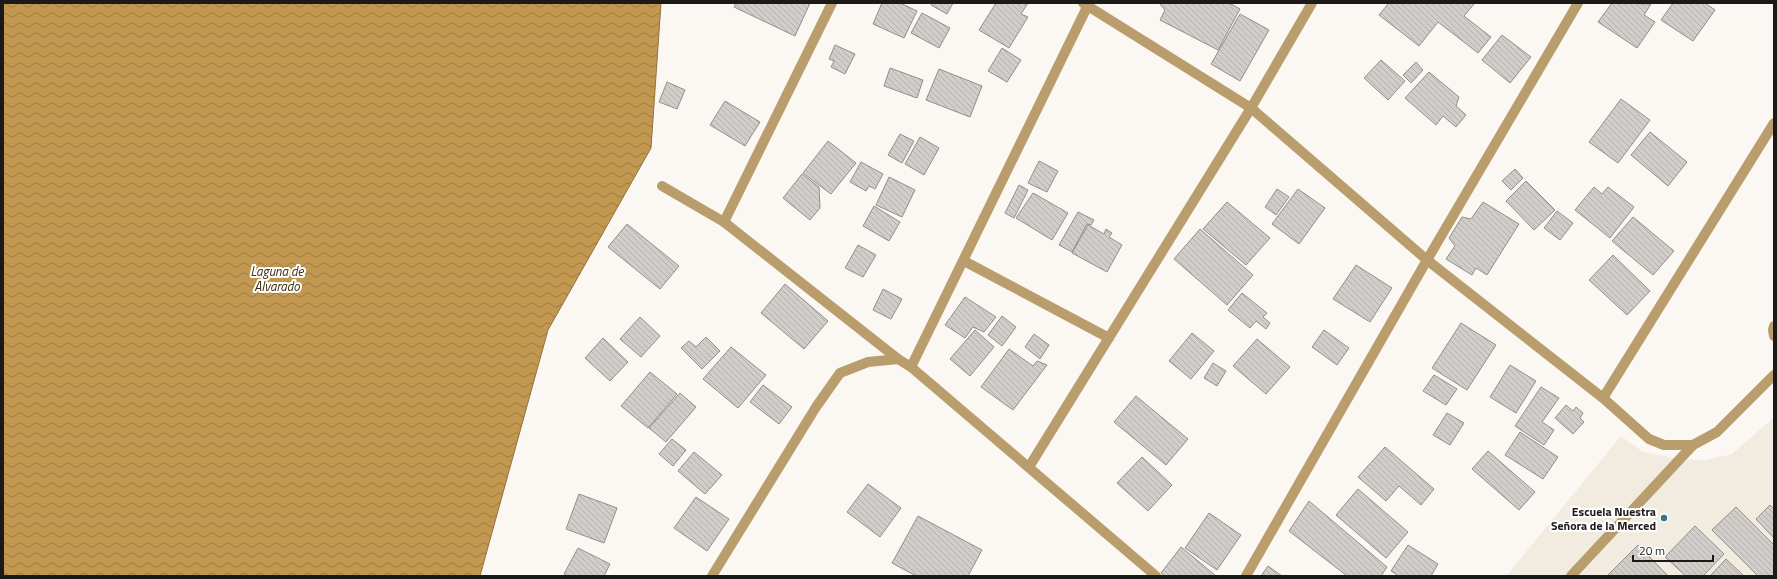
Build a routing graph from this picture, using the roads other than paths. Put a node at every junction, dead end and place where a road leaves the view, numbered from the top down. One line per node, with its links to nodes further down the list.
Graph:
1 (832, 3): 8 (street)
2 (1312, 3): 5 (street)
3 (1578, 3): 9 (street)
4 (1087, 4): 5 (street); 10 (street)
5 (1251, 108): 9 (street); 13 (street)
6 (1774, 123): 17 (street)
7 (662, 186): 8 (street)
8 (724, 222): 14 (street)
9 (1427, 260): 17 (street); 22 (street)
10 (964, 261): 13 (street); 15 (street)
11 (1774, 326): 12 (street)
12 (1774, 336)
13 (1109, 338): 19 (street)
14 (898, 359): 15 (street); 20 (street)
15 (911, 367): 19 (street)
16 (1774, 375): 18 (street)
17 (1603, 398): 18 (street)
18 (1693, 445): 23 (street)
19 (1029, 467): 21 (street)
20 (712, 576)
21 (1156, 576)
22 (1246, 576)
23 (1571, 576)

